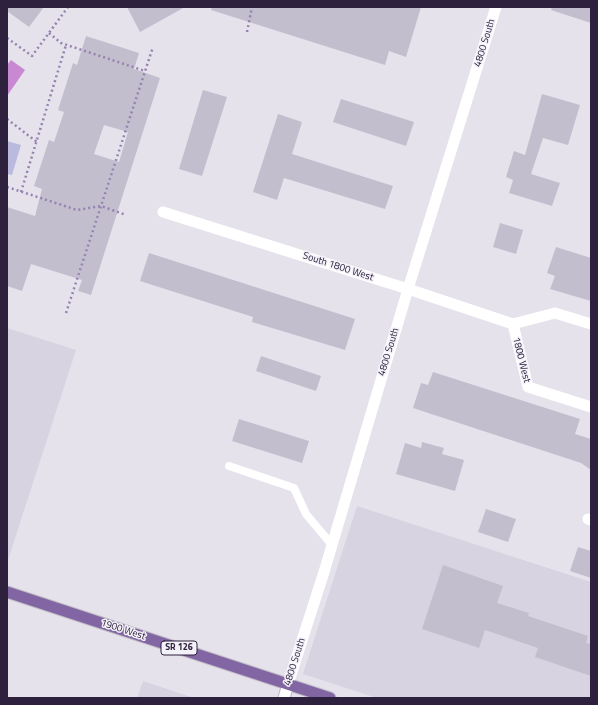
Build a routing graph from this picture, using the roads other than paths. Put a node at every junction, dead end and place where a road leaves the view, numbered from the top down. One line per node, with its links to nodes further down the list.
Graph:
1 (496, 7): 3 (street, 4800 South)
2 (163, 212): 3 (street, South 1800 West)
3 (408, 289): 4 (street, South 1800 West); 8 (street, 4800 South)
4 (513, 324): 5 (street, 1800 West); 6 (street, 1800 West)
5 (591, 324)
6 (591, 407)
7 (228, 466): 8 (lane)
8 (332, 545): 10 (street, 4800 South)
9 (7, 592): 10 (main road, 1900 West / SR 126)
10 (288, 684): 11 (street, 4800 South); 12 (main road, 1900 West / SR 126)
11 (284, 698)
12 (330, 698)

